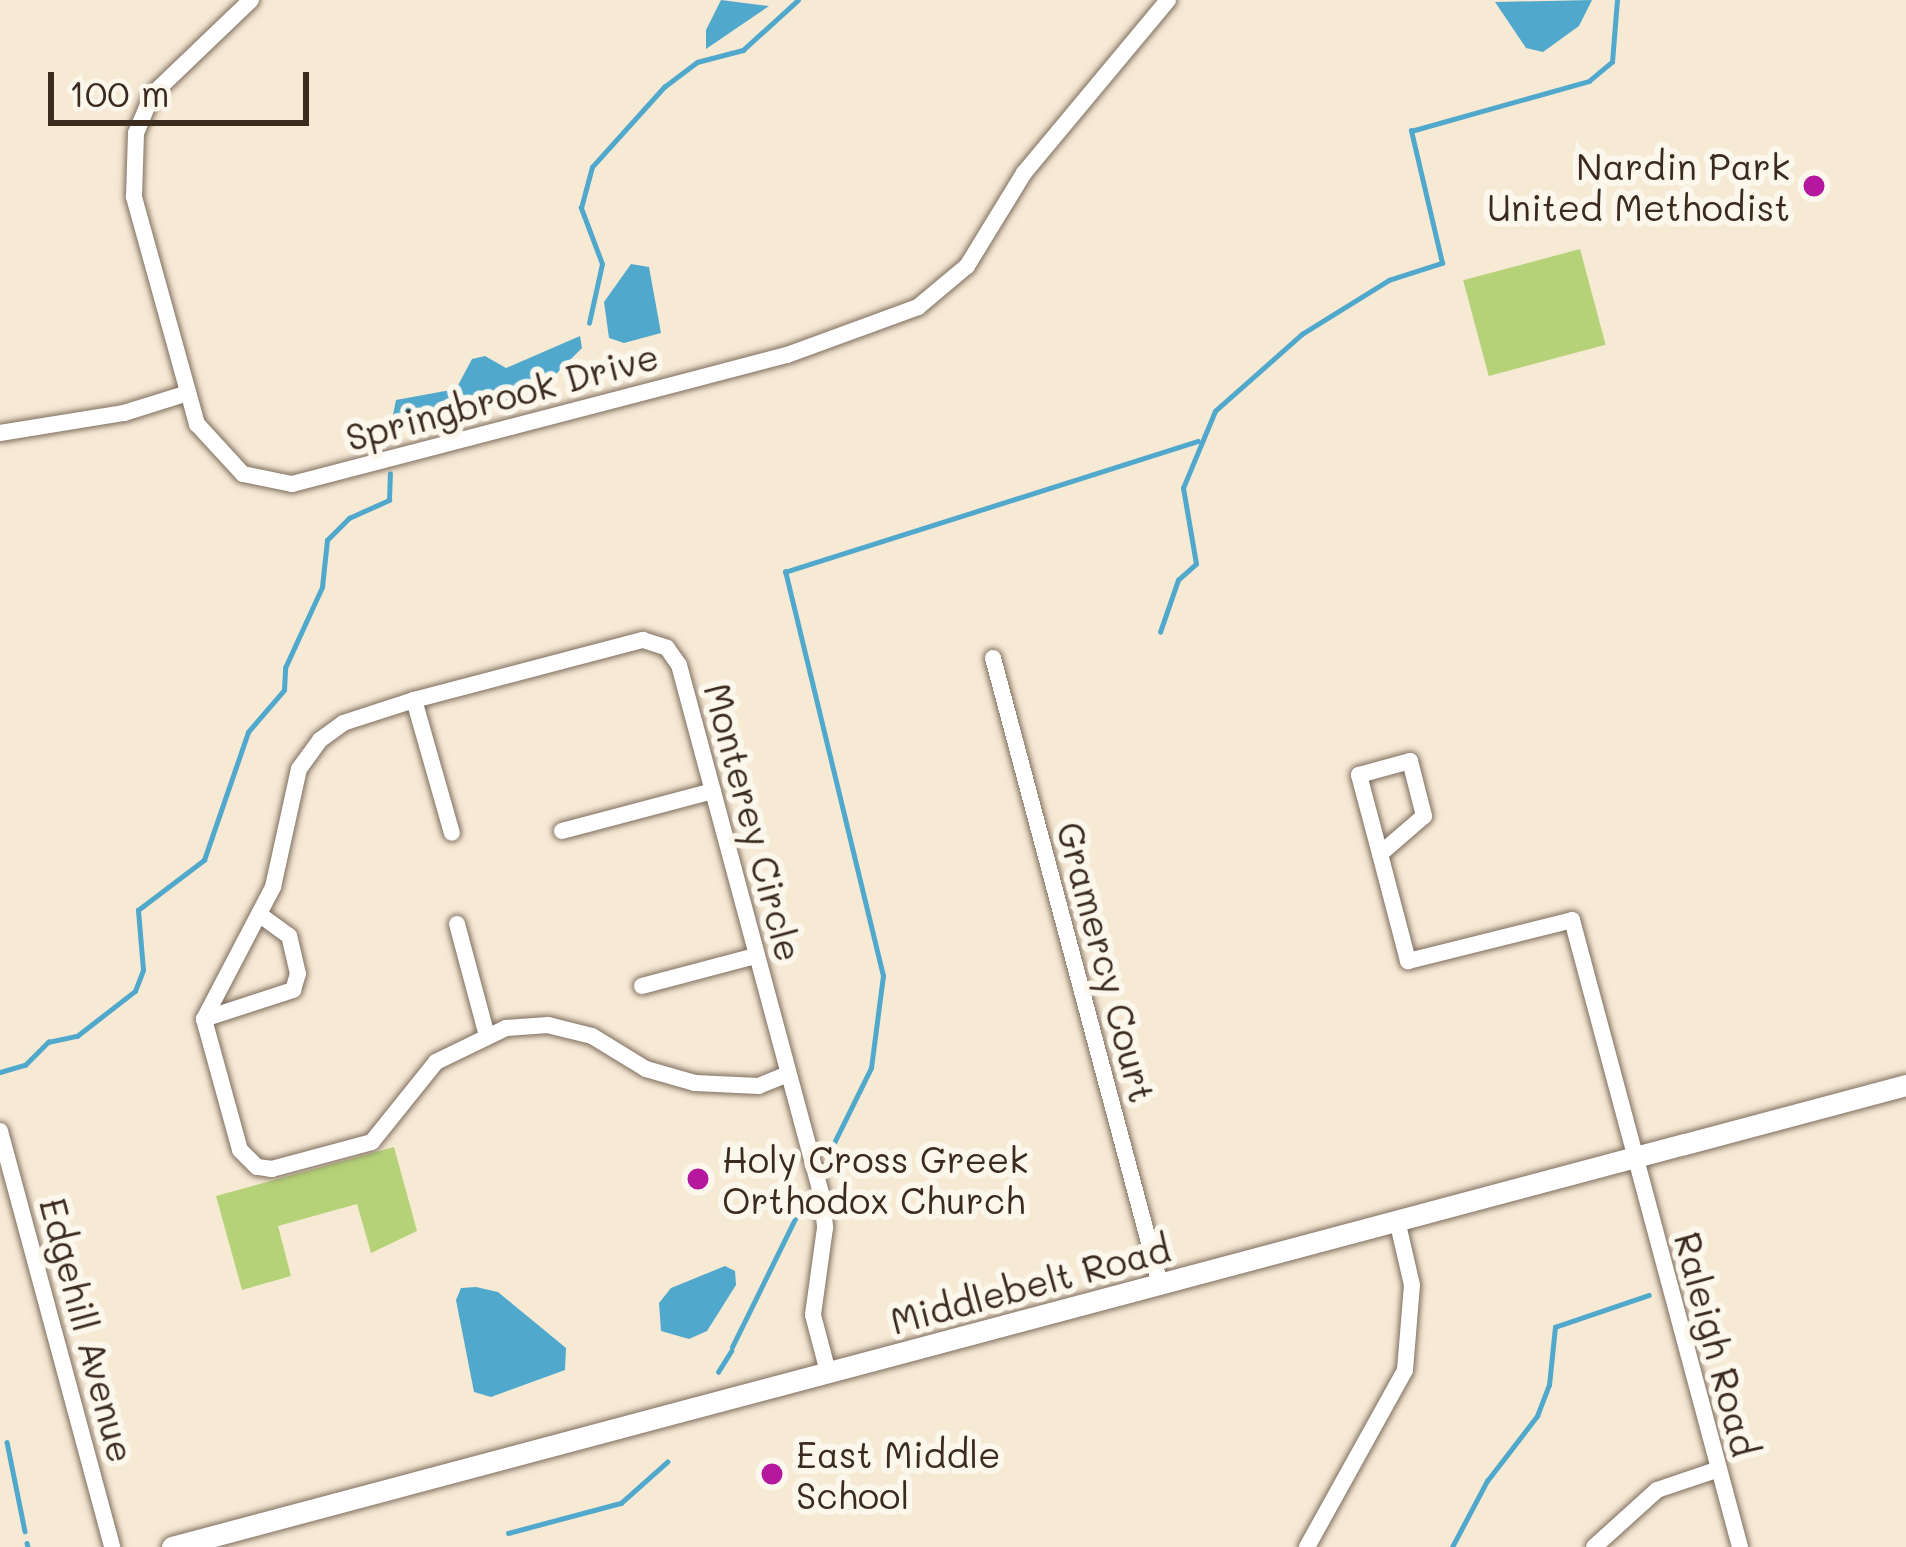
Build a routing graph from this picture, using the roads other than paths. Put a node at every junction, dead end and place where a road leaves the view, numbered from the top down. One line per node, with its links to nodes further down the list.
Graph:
1 (251, 0): 3 (street, Springbrook Drive)
2 (1168, 0): 3 (street, Springbrook Drive)
3 (184, 394): 4 (street)
4 (0, 433)
5 (993, 658): 22 (street, Gramercy Court)
6 (414, 700): 7 (street, Monterey Circle); 9 (street); 11 (street, Monterey Circle)
7 (713, 791): 8 (street); 13 (street, Monterey Circle)
8 (562, 831)
9 (452, 833)
10 (1380, 854): 10 (street); 20 (street, Raleigh Road)
11 (261, 916): 15 (street, Monterey Circle); 15 (street)
12 (458, 923): 16 (street)
13 (752, 957): 14 (street); 17 (street, Monterey Circle)
14 (642, 986)
15 (204, 1019): 16 (street)
16 (486, 1032): 17 (street)
17 (788, 1074): 23 (street, Monterey Circle)
18 (1906, 1085): 20 (street, Middlebelt Road)
19 (0, 1131): 25 (street, Edgehill Avenue)
20 (1634, 1156): 21 (street, Middlebelt Road); 24 (street, Raleigh Road)
21 (1397, 1220): 22 (street, Middlebelt Road); 27 (street)
22 (1160, 1284): 23 (street, Middlebelt Road)
23 (828, 1372): 26 (street, Middlebelt Road)
24 (1716, 1470): 28 (street); 29 (street, Raleigh Road)
25 (112, 1547)
26 (172, 1547)
27 (1307, 1547)
28 (1594, 1547)
29 (1740, 1547)

